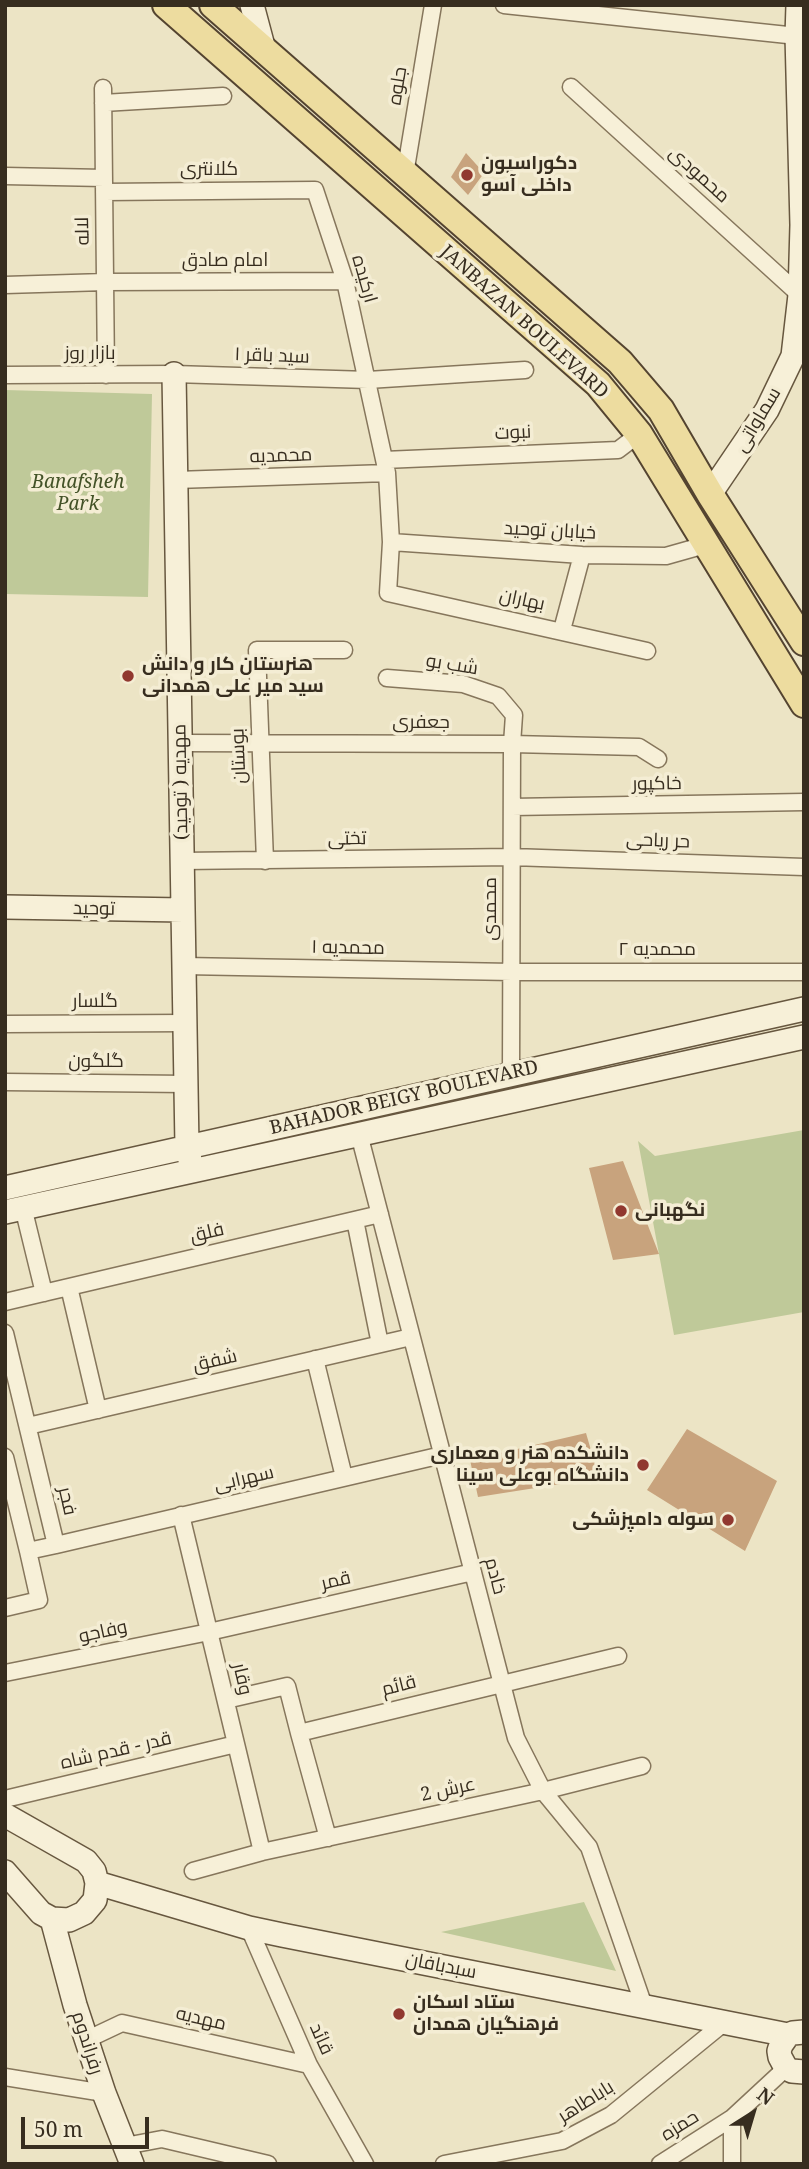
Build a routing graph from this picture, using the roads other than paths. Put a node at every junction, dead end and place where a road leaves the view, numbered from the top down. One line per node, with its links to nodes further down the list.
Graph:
1 (166, 5): 18 (main road, JANBAZAN BOULEVARD)
2 (213, 5): 8 (main road, JANBAZAN BOULEVARD)
3 (252, 5): 8 (street)
4 (433, 5): 12 (street, جلوه)
5 (504, 5): 7 (street)
6 (798, 5): 7 (street, سماواتی)
7 (797, 36): 9 (street, سماواتی)
8 (264, 50): 12 (main road, JANBAZAN BOULEVARD)
9 (801, 78): 16 (street, سماواتی)
10 (570, 88): 22 (street, محمودی)
11 (223, 96): 14 (street, لاله)
12 (405, 174): 17 (main road, JANBAZAN BOULEVARD)
13 (5, 176): 14 (street, کلانتری)
14 (104, 185): 15 (street, کلانتری); 20 (street, لاله)
15 (315, 190): 19 (street, ارکیده)
16 (803, 225): 22 (street, سماواتی)
17 (467, 226): 18 (main road); 32 (main road, JANBAZAN BOULEVARD)
18 (446, 251): 29 (main road, JANBAZAN BOULEVARD)
19 (345, 281): 20 (street, امام صادق); 28 (street, ارکیده)
20 (105, 282): 21 (street, امام صادق); 25 (street, لاله)
21 (5, 285)
22 (800, 295): 23 (street, سماواتی)
23 (798, 358): 32 (street, سماواتی)
24 (525, 370): 28 (street, سید باقر ۱)
25 (106, 374): 26 (street, بازار روز); 27 (street, بازار روز)
26 (174, 374): 28 (street, سید باقر ۱); 31 (street, مهدیه ( توحید))
27 (5, 375)
28 (368, 380): 30 (street, ارکیده)
29 (639, 434): 30 (street, نبوت); 34 (main road, JANBAZAN BOULEVARD)
30 (386, 467): 31 (street, محمدیه); 33 (street, ارکیده)
31 (176, 480): 43 (street, مهدیه ( توحید))
32 (710, 494): 38 (main road, JANBAZAN BOULEVARD)
33 (391, 542): 35 (street, خیابان توحید); 36 (street, ارکیده)
34 (705, 545): 35 (street, خیابان توحید); 42 (main road, JANBAZAN BOULEVARD)
35 (582, 555): 37 (street)
36 (388, 593): 37 (street, بهاران)
37 (562, 631): 40 (street, بهاران)
38 (802, 636)
39 (344, 650): 44 (street, بوستان)
40 (647, 651)
41 (387, 678): 45 (street, شب بو)
42 (804, 704)
43 (181, 743): 44 (street, جعفری); 51 (street, مهدیه ( توحید))
44 (259, 743): 45 (street, جعفری); 50 (street, بوستان)
45 (512, 744): 46 (street, جعفری); 48 (street, محمدی)
46 (659, 759)
47 (804, 802): 48 (street, خاکپور)
48 (512, 807): 49 (street, محمدی)
49 (512, 857): 50 (street, تختی); 52 (street, حر ریاحی); 56 (street, محمدی)
50 (265, 860): 51 (street, تختی)
51 (183, 861): 54 (street, مهدیه ( توحید))
52 (804, 867)
53 (5, 907): 54 (street, توحید)
54 (183, 910): 55 (street, مهدیه ( توحید))
55 (184, 966): 56 (street, محمدیه ۱); 59 (street, مهدیه ( توحید))
56 (512, 972): 57 (street, محمدیه ۲); 62 (street, محمدی)
57 (804, 972)
58 (804, 1009): 62 (street, BAHADOR BEIGY BOULEVARD)
59 (185, 1023): 60 (street, گلسار); 64 (street, مهدیه ( توحید))
60 (5, 1024)
61 (804, 1037): 65 (street, BAHADOR BEIGY BOULEVARD)
62 (511, 1074): 66 (street, BAHADOR BEIGY BOULEVARD)
63 (5, 1082): 64 (street, گلگون)
64 (186, 1084): 66 (street, مهدیه ( توحید))
65 (359, 1134): 66 (street, BAHADOR BEIGY BOULEVARD); 69 (street, خادم)
66 (190, 1158): 67 (street, BAHADOR BEIGY BOULEVARD); 68 (street, BAHADOR BEIGY BOULEVARD)
67 (5, 1188)
68 (14, 1209): 72 (street)
69 (380, 1214): 70 (street, فلق); 75 (street, خادم)
70 (355, 1220): 71 (street, فلق); 76 (street)
71 (69, 1287): 72 (street, فلق); 79 (street)
72 (44, 1293): 73 (street, فلق)
73 (5, 1302)
74 (5, 1333): 77 (street, فجر)
75 (411, 1337): 76 (street, شفق); 81 (street, خادم)
76 (380, 1344): 78 (street, شفق)
77 (8, 1353): 80 (street, فجر)
78 (315, 1359): 79 (street, شفق); 84 (street)
79 (98, 1410): 80 (street, شفق)
80 (28, 1426): 83 (street, فجر)
81 (442, 1455): 84 (street, سهرابی); 89 (street, خادم)
82 (5, 1457): 85 (street)
83 (38, 1472): 85 (street); 87 (street, فجر)
84 (344, 1478): 86 (street, سهرابی)
85 (8, 1479): 88 (street)
86 (181, 1516): 87 (street, سهرابی); 91 (street, وقار)
87 (56, 1545): 88 (street, فجر)
88 (28, 1551): 90 (street)
89 (472, 1572): 91 (street, قمر); 94 (street, خادم)
90 (5, 1608)
91 (209, 1632): 93 (street, وفاجو); 95 (street, وقار)
92 (618, 1656): 94 (street, قائم)
93 (5, 1673)
94 (501, 1682): 96 (street, قائم); 99 (street, خادم)
95 (226, 1700): 96 (street); 97 (street, وقار)
96 (299, 1733): 102 (street)
97 (236, 1744): 100 (street, قدر - قدم شاه); 103 (street, وقار)
98 (642, 1766): 99 (street, عرش 2)
99 (543, 1791): 102 (street, عرش 2); 109 (street, خادم)
100 (5, 1799)
101 (5, 1815): 106 (street)
102 (328, 1838): 103 (street, عرش 2)
103 (262, 1853): 105 (street, عرش 2)
104 (5, 1871): 107 (street)
105 (193, 1871)
106 (97, 1883): 107 (street); 108 (street, سبدبافان)
107 (52, 1919): 112 (street, رفراندوم)
108 (249, 1928): 109 (street, سبدبافان); 113 (street, قائد)
109 (644, 2006): 110 (street, سبدبافان)
110 (725, 2022): 111 (street, سبدبافان); 121 (street, باباطاهر)
111 (796, 2034): 114 (street)
112 (86, 2040): 113 (street, مهدیه); 116 (street, رفراندوم)
113 (309, 2065): 120 (street, قائد)
114 (795, 2070): 117 (street, حمزه)
115 (5, 2077): 116 (street)
116 (104, 2093): 118 (street, رفراندوم)
117 (732, 2118): 122 (street, حمزه); 123 (street)
118 (128, 2155): 119 (street)
119 (268, 2164)
120 (365, 2164)
121 (444, 2164)
122 (660, 2164)
123 (732, 2164)

